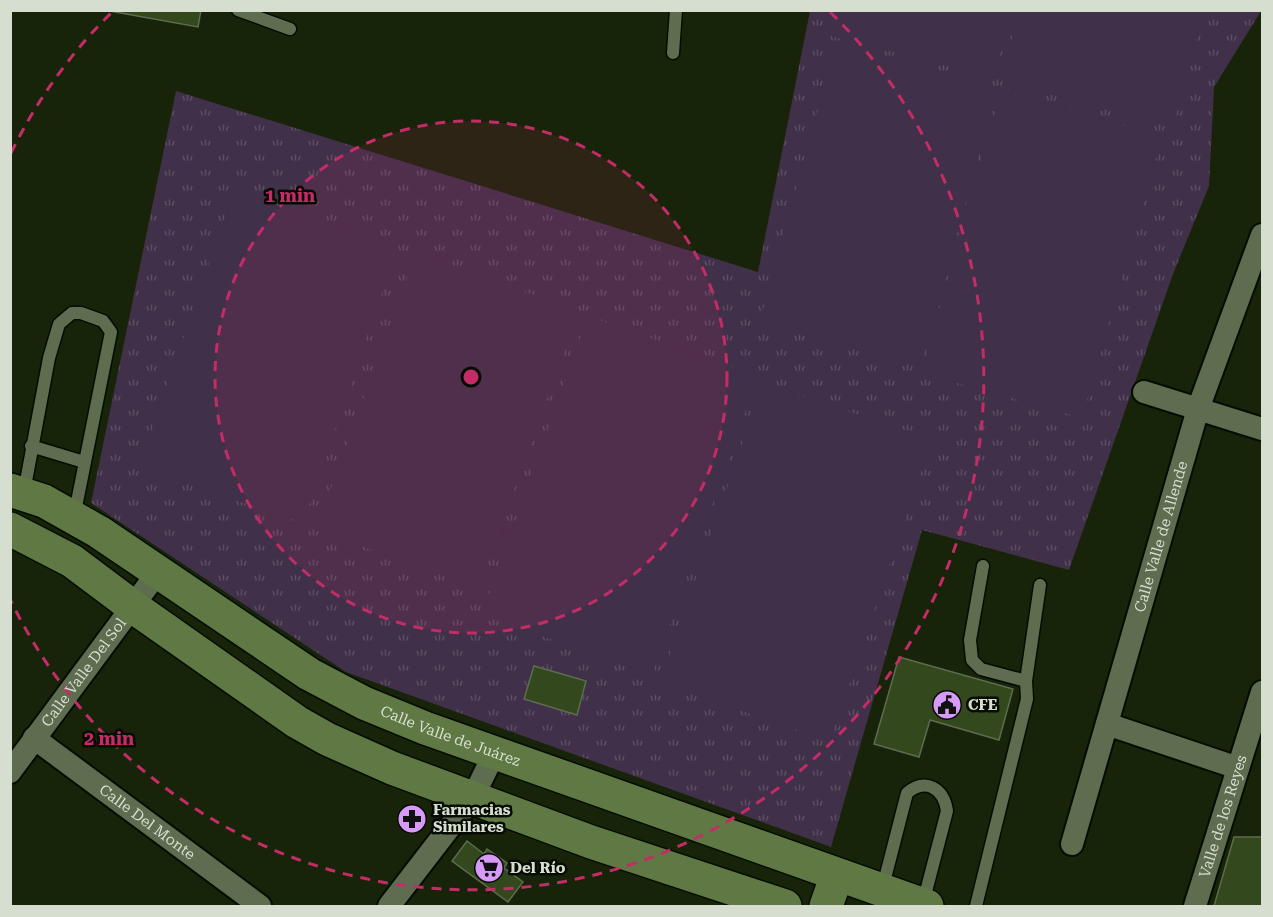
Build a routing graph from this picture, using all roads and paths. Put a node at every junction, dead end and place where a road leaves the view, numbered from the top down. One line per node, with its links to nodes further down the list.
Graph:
1 (238, 10): 3 (lane)
2 (676, 10): 4 (lane)
3 (290, 29)
4 (672, 53)
5 (1263, 235): 7 (street, Calle Valle de Allende)
6 (1144, 392): 7 (street)
7 (1198, 409): 8 (street); 20 (street, Calle Valle de Allende)
8 (1263, 429)
9 (32, 446): 10 (lane); 10 (lane); 11 (lane)
10 (84, 462): 12 (lane)
11 (26, 495): 12 (street, Calle Valle de Juárez); 13 (street)
12 (74, 518): 15 (street, Calle Valle de Juárez)
13 (20, 533): 17 (street)
14 (983, 567): 18 (lane)
15 (158, 572): 17 (street, Calle Valle Del Sol); 22 (street, Calle Valle de Juárez)
16 (1040, 585): 18 (lane)
17 (132, 606): 21 (street, Calle Valle Del Sol); 25 (street)
18 (1026, 681): 35 (lane)
19 (1263, 692): 23 (street, Valle de los Reyes)
20 (1107, 724): 23 (street); 26 (street, Calle Valle de Allende)
21 (34, 738): 24 (street, Calle Valle Del Sol); 30 (street, Calle Del Monte)
22 (495, 752): 25 (street); 27 (street, Calle Valle de Juárez)
23 (1238, 768): 36 (street, Valle de los Reyes)
24 (10, 772)
25 (473, 797): 29 (street); 31 (street)
26 (1072, 844)
27 (837, 875): 28 (street, Calle Valle de Juárez); 33 (street)
28 (882, 891): 34 (street, Calle Valle de Juárez); 34 (lane)
29 (736, 898): 32 (street)
30 (260, 906)
31 (389, 906)
32 (785, 906)
33 (826, 906)
34 (925, 906)
35 (976, 906)
36 (1195, 906)

